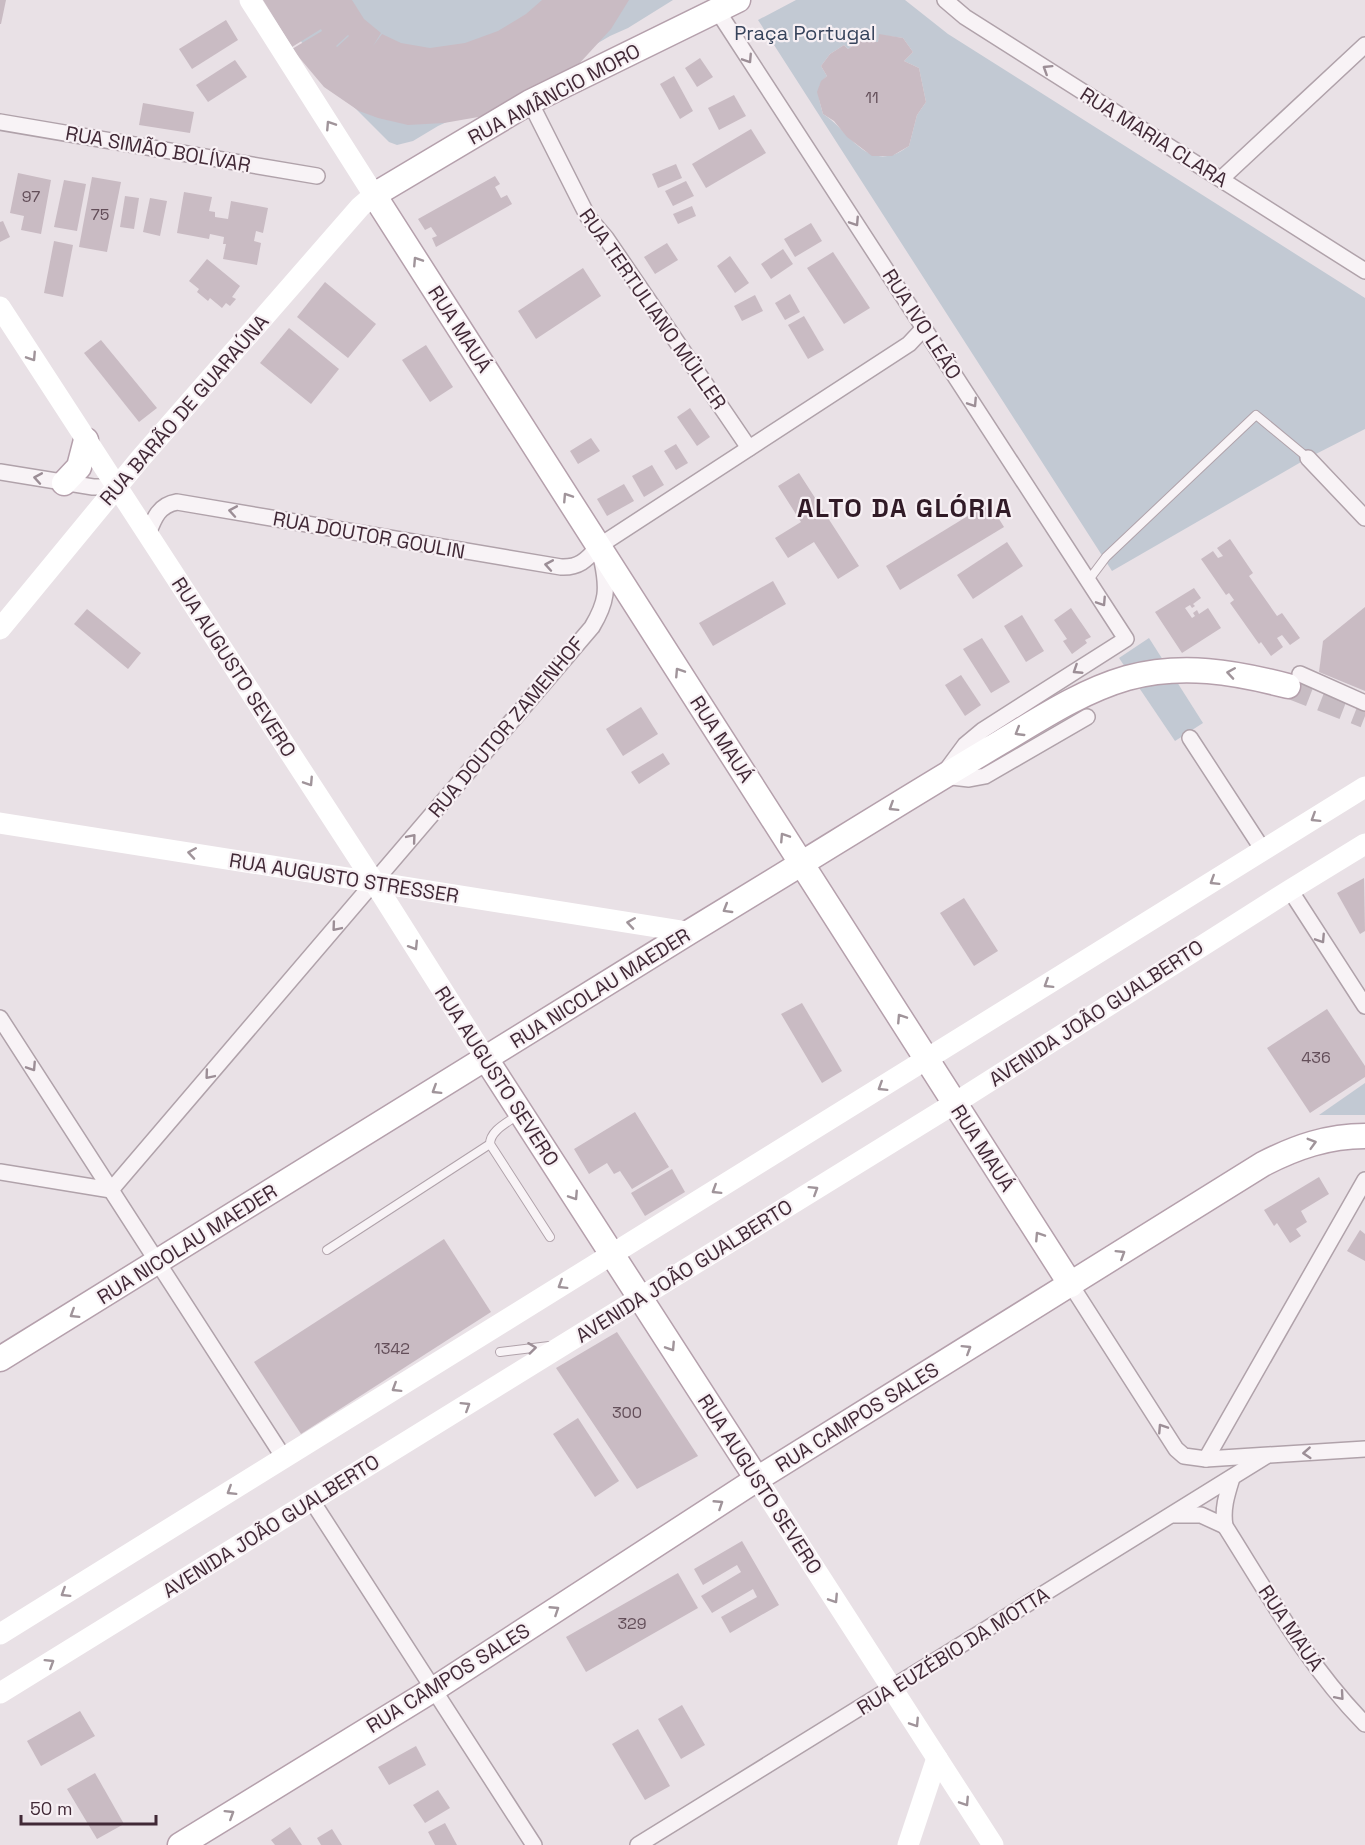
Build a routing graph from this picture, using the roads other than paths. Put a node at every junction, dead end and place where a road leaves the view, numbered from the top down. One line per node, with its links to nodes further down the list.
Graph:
1 (250, 0): 9 (street, RUA MAUÁ, one-way to 1)
2 (945, 0): 8 (street, RUA MARIA CLARA, one-way to 2)
3 (727, 5): 5 (main road, RUA AMÂNCIO MORO); 12 (street, RUA IVO LEÃO, one-way to 12)
4 (1365, 45): 8 (street)
5 (530, 102): 9 (main road, RUA AMÂNCIO MORO); 14 (street, RUA TERTULIANO MÜLLER)
6 (0, 122): 7 (street, RUA SIMÃO BOLÍVAR)
7 (317, 176)
8 (1221, 179): 10 (street, RUA MARIA CLARA)
9 (374, 195): 18 (street, RUA BARÃO DE GUARAÚNA); 21 (main road, RUA MAUÁ, one-way to 9)
10 (1365, 271)
11 (0, 307): 13 (street, RUA AUGUSTO SEVERO, one-way to 13)
12 (924, 328): 14 (street); 22 (street, RUA IVO LEÃO, one-way to 22)
13 (86, 440): 17 (main road); 18 (street, RUA AUGUSTO SEVERO)
14 (749, 448): 21 (street)
15 (1308, 458): 19 (street); 22 (lane)
16 (0, 472): 17 (street, one-way to 16)
17 (64, 483): 18 (street)
18 (117, 487): 20 (street, RUA AUGUSTO SEVERO); 23 (street, RUA BARÃO DE GUARAÚNA)
19 (1365, 518)
20 (148, 534): 21 (street, RUA DOUTOR GOULIN, one-way to 20); 34 (street, RUA AUGUSTO SEVERO, one-way to 34)
21 (599, 546): 33 (main road, RUA MAUÁ, one-way to 21); 34 (street, RUA DOUTOR ZAMENHOF, one-way to 21)
22 (1088, 581): 28 (street, RUA IVO LEÃO, one-way to 28)
23 (0, 629)
24 (1294, 680): 25 (street); 28 (main road, RUA NICOLAU MAEDER, one-way to 28)
25 (1365, 703)
26 (1087, 717): 28 (street)
27 (1190, 738): 32 (street)
28 (943, 777): 33 (main road, RUA NICOLAU MAEDER, one-way to 33)
29 (1365, 787): 32 (street, one-way to 32)
30 (0, 823): 34 (street, RUA AUGUSTO STRESSER, one-way to 30)
31 (1365, 844): 35 (street, AVENIDA JOÃO GUALBERTO)
32 (1263, 850): 40 (street, one-way to 40)
33 (802, 864): 36 (main road, RUA NICOLAU MAEDER, one-way to 36); 40 (main road, RUA MAUÁ, one-way to 33)
34 (374, 882): 36 (street, RUA AUGUSTO STRESSER, one-way to 34); 39 (street, RUA AUGUSTO SEVERO, one-way to 39); 47 (street, RUA DOUTOR ZAMENHOF, one-way to 47)
35 (1290, 890): 37 (street, one-way to 37); 41 (street, AVENIDA JOÃO GUALBERTO)
36 (688, 933): 39 (main road, RUA NICOLAU MAEDER)
37 (1365, 1006)
38 (0, 1018): 47 (street, one-way to 47)
39 (486, 1059): 42 (main road, RUA AUGUSTO SEVERO); 51 (main road, RUA NICOLAU MAEDER, one-way to 51)
40 (927, 1059): 41 (main road, RUA MAUÁ); 50 (street, one-way to 50)
41 (955, 1103): 52 (main road, RUA MAUÁ, one-way to 41); 53 (street, AVENIDA JOÃO GUALBERTO, one-way to 41)
42 (520, 1113): 44 (lane); 50 (main road, RUA AUGUSTO SEVERO, one-way to 50)
43 (1365, 1136): 52 (main road, RUA CAMPOS SALES, one-way to 43)
44 (490, 1144): 48 (lane); 49 (lane)
45 (0, 1172): 47 (street)
46 (1365, 1180): 60 (street)
47 (111, 1190): 51 (street)
48 (550, 1237)
49 (327, 1250)
50 (612, 1254): 53 (main road, RUA AUGUSTO SEVERO); 59 (street, one-way to 59)
51 (158, 1262): 56 (main road, RUA NICOLAU MAEDER, one-way to 56); 59 (street)
52 (1071, 1285): 60 (street, RUA MAUÁ, one-way to 52); 62 (main road, RUA CAMPOS SALES, one-way to 52)
53 (640, 1298): 54 (street, AVENIDA JOÃO GUALBERTO); 62 (main road, RUA AUGUSTO SEVERO, one-way to 62)
54 (564, 1344): 55 (lane, one-way to 54); 63 (street, AVENIDA JOÃO GUALBERTO, one-way to 54)
55 (500, 1352)
56 (0, 1359)
57 (1365, 1449): 58 (street, RUA MAUÁ, one-way to 58)
58 (1266, 1456): 60 (street, RUA MAUÁ); 61 (street, RUA EUZÉBIO DA MOTTA)
59 (284, 1458): 66 (street, one-way to 66)
60 (1206, 1459)
61 (1232, 1478): 64 (street, RUA EUZÉBIO DA MOTTA); 65 (street)
62 (757, 1479): 67 (main road, RUA CAMPOS SALES, one-way to 62); 68 (street, RUA AUGUSTO SEVERO, one-way to 68)
63 (312, 1501): 67 (street); 69 (street, AVENIDA JOÃO GUALBERTO, one-way to 63)
64 (1171, 1515): 65 (street); 68 (street, RUA EUZÉBIO DA MOTTA)
65 (1225, 1526): 70 (street, RUA MAUÁ, one-way to 70)
66 (0, 1634)
67 (434, 1689): 72 (main road, RUA CAMPOS SALES, one-way to 67); 73 (street)
68 (892, 1689): 71 (street, RUA AUGUSTO SEVERO, one-way to 71); 74 (street, RUA EUZÉBIO DA MOTTA)
69 (0, 1694)
70 (1365, 1724)
71 (937, 1758): 75 (street); 76 (street, RUA AUGUSTO SEVERO, one-way to 76)
72 (180, 1845)
73 (534, 1845)
74 (638, 1845)
75 (908, 1845)
76 (993, 1845)

